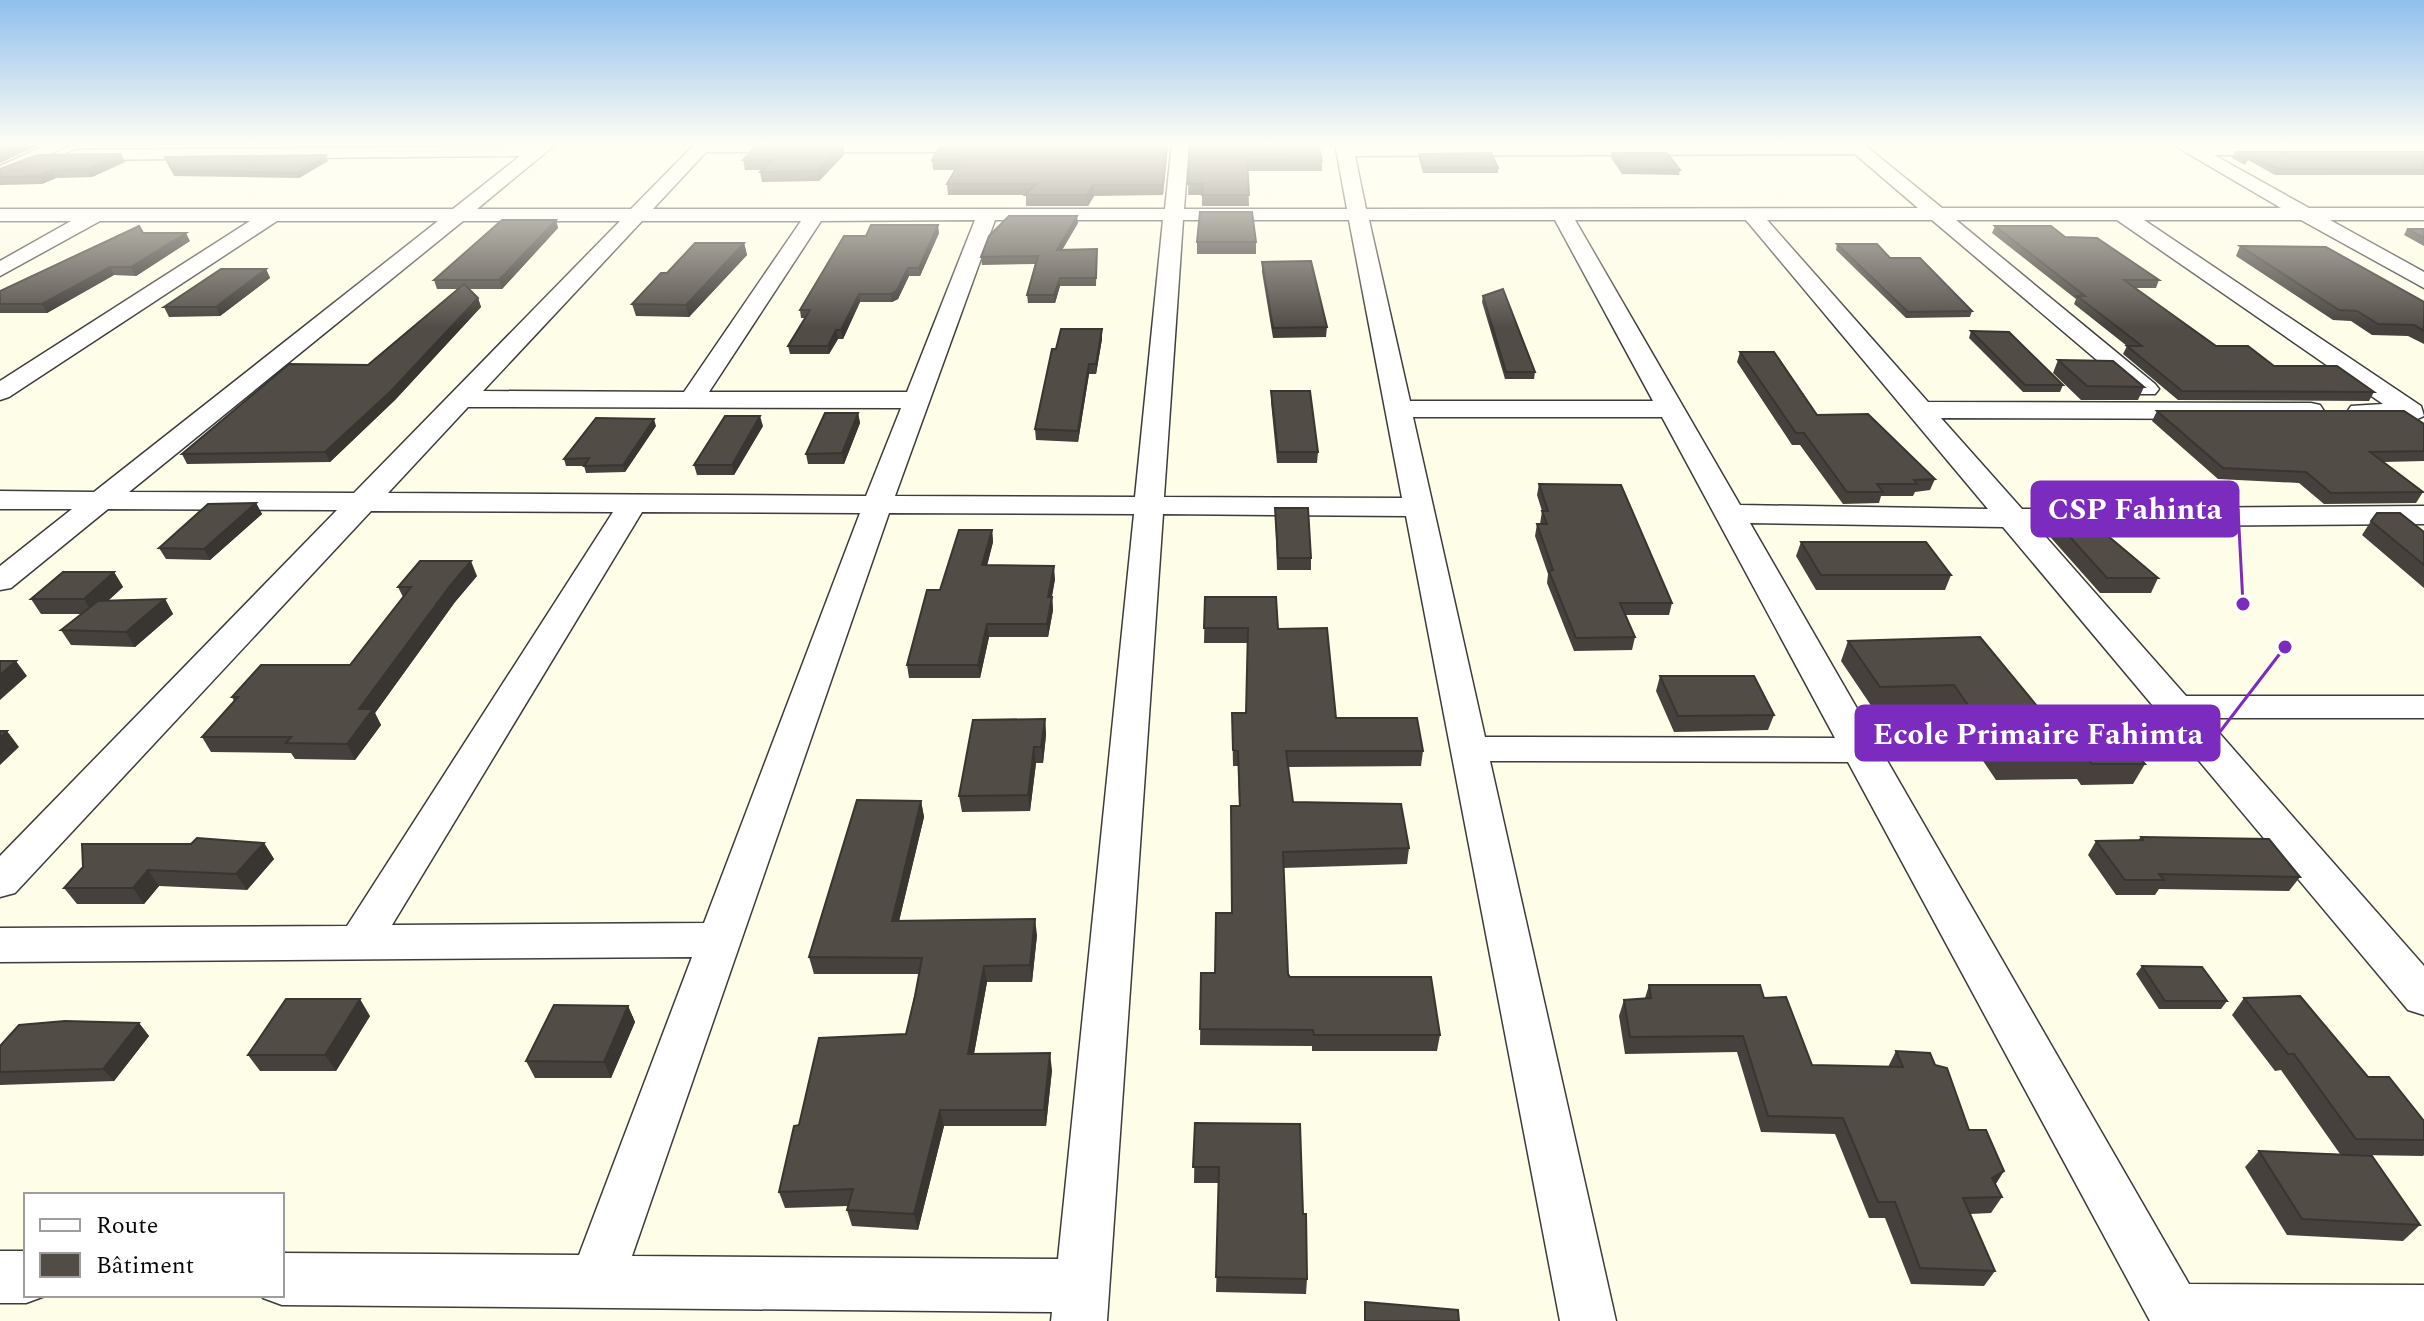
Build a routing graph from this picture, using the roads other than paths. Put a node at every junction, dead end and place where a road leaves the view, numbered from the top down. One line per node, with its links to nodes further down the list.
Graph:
1 (471, 205): 14 (street)
2 (646, 205): 15 (street)
3 (1174, 205): 20 (street)
4 (1356, 205): 21 (street)
5 (1926, 205): 12 (street)
6 (2290, 205): 7 (street)
7 (2307, 214): 8 (street); 13 (street); 23 (street)
8 (2424, 214)
9 (0, 215): 10 (street)
10 (96, 215): 11 (street); 22 (street)
11 (273, 215): 14 (street); 24 (street)
12 (1938, 215): 13 (street); 19 (street); 31 (street)
13 (2123, 215): 32 (street)
14 (457, 216): 15 (street); 34 (street)
15 (635, 216): 16 (street); 25 (street)
16 (814, 216): 17 (street); 26 (street)
17 (987, 216): 20 (street); 27 (street)
18 (1563, 216): 19 (street); 21 (street); 29 (street)
19 (1753, 216): 30 (street)
20 (1174, 217): 21 (street); 38 (street)
21 (1358, 217): 28 (street)
22 (0, 270)
23 (2424, 281)
24 (0, 392)
25 (460, 399): 26 (street); 35 (street)
26 (691, 400): 27 (street)
27 (918, 400): 37 (street)
28 (1398, 409): 29 (street); 39 (street)
29 (1670, 409): 40 (street)
30 (1919, 410): 31 (street); 42 (street)
31 (2171, 411): 32 (street)
32 (2418, 416)
33 (0, 500): 34 (street)
34 (101, 500): 35 (street); 43 (street)
35 (363, 502): 36 (street); 48 (street)
36 (633, 503): 37 (street); 50 (street)
37 (877, 505): 38 (street); 49 (street)
38 (1149, 506): 39 (street); 57 (street)
39 (1418, 507): 46 (street)
40 (1729, 514): 42 (street); 47 (street)
41 (2424, 515): 42 (street)
42 (2012, 518): 44 (street)
43 (0, 581)
44 (2173, 707): 45 (street); 52 (street)
45 (2424, 707)
46 (1469, 749): 47 (street); 60 (street)
47 (1861, 750): 59 (street)
48 (0, 882)
49 (718, 940): 50 (street); 56 (street)
50 (360, 941): 51 (street)
51 (0, 945)
52 (2416, 977)
53 (0, 1277): 54 (street)
54 (24, 1277)
55 (284, 1279): 56 (street)
56 (596, 1282): 57 (street)
57 (1080, 1303)
58 (2424, 1312): 59 (street)
59 (2177, 1316)
60 (1588, 1321)

